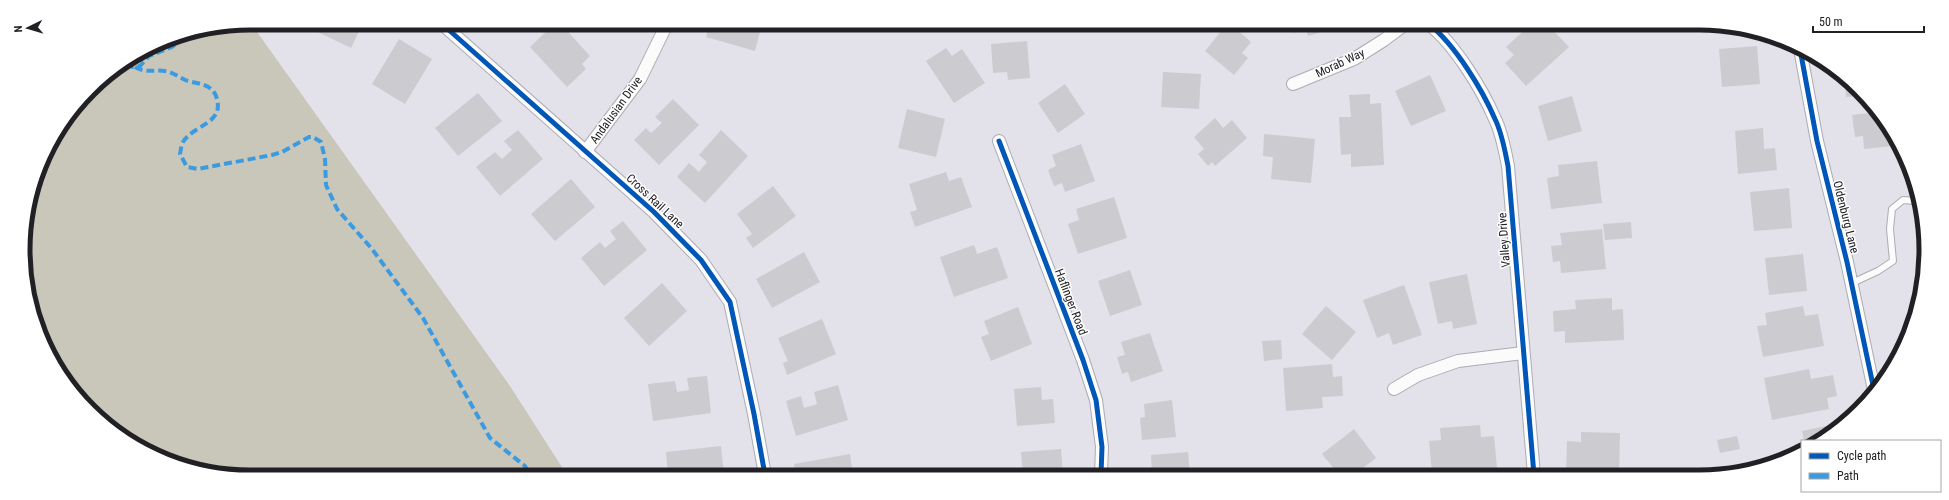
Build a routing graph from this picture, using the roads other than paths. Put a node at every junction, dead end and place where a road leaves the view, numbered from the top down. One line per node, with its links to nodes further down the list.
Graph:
1 (448, 30): 8 (street, Cross Rail Lane)
2 (664, 30): 8 (street, Andalusian Drive)
3 (1396, 30): 6 (street, Morab Way)
4 (1436, 30): 11 (street, Valley Drive)
5 (1801, 55): 10 (street, Oldenburg Lane)
6 (1293, 84)
7 (999, 142): 15 (street, Haflinger Road)
8 (585, 152): 14 (street, Cross Rail Lane)
9 (1914, 201): 10 (lane)
10 (1852, 284): 12 (street, Oldenburg Lane)
11 (1523, 353): 13 (street); 16 (street, Valley Drive)
12 (1873, 385)
13 (1394, 389)
14 (764, 470)
15 (1101, 470)
16 (1534, 470)

